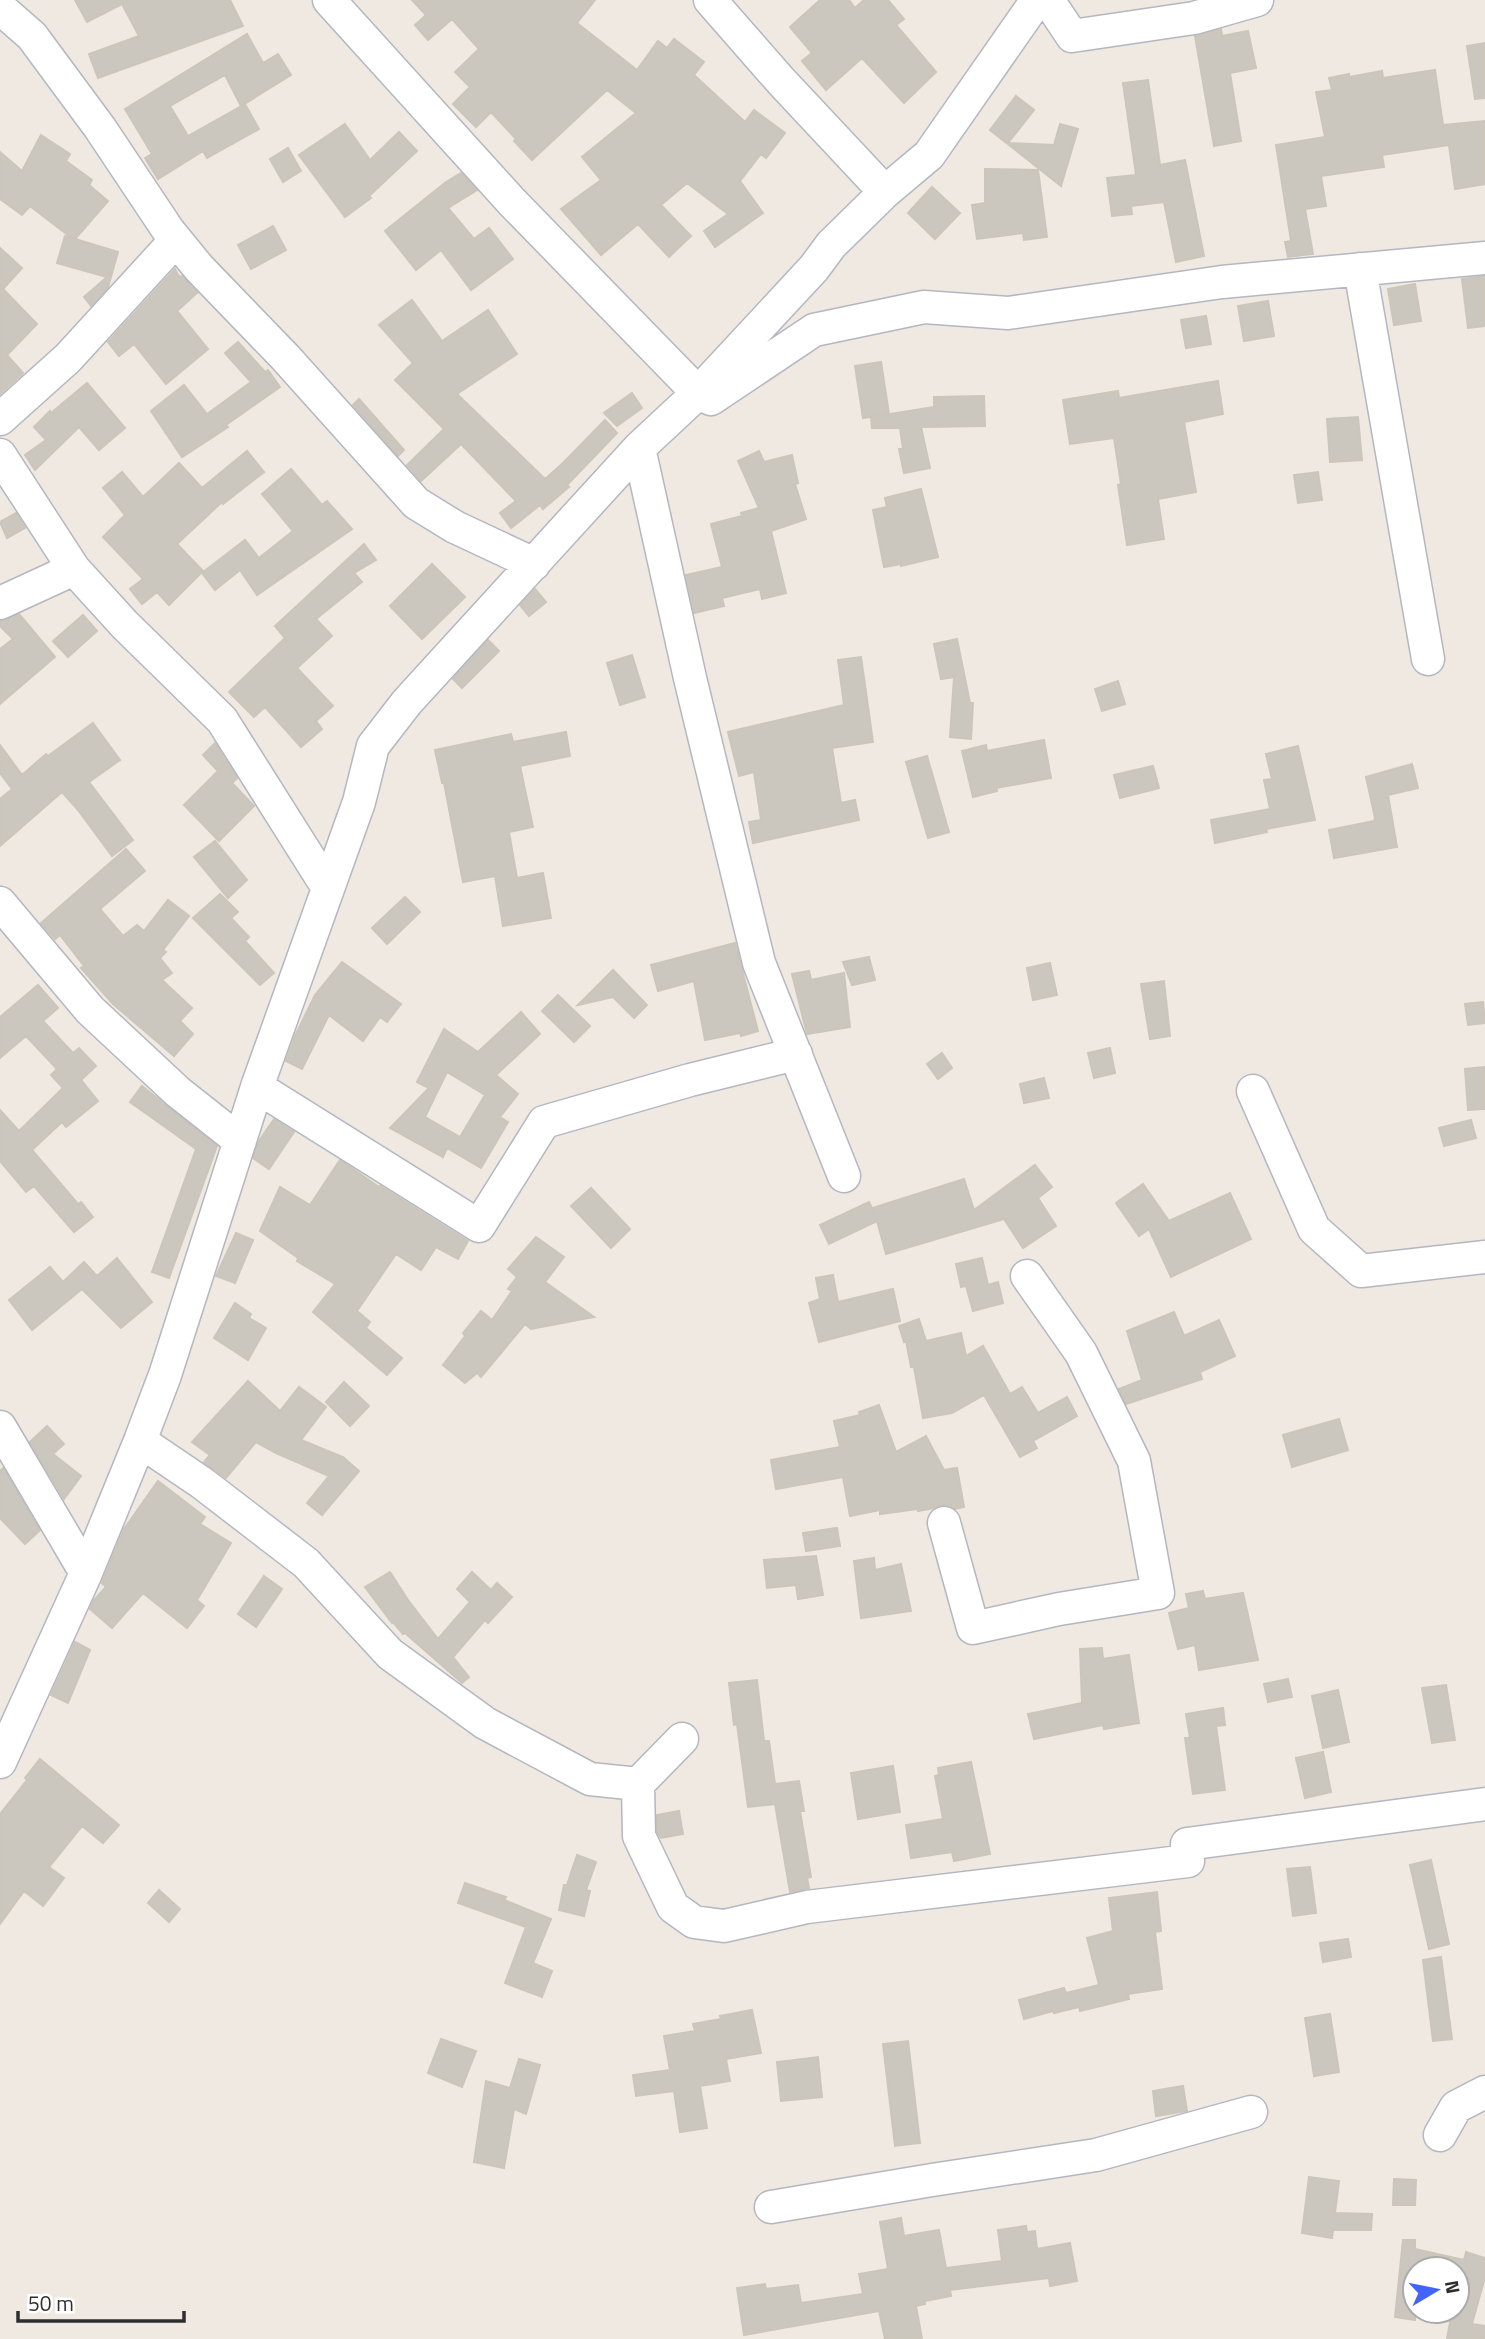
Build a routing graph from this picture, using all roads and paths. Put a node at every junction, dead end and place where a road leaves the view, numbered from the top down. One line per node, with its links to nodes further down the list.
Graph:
1 (329, 0): 13 (street)
2 (710, 0): 7 (street)
3 (1037, 0): 7 (street)
4 (1048, 0): 5 (street)
5 (1257, 0)
6 (0, 8): 8 (street)
7 (885, 192): 10 (street)
8 (176, 240): 14 (street); 17 (street)
9 (1485, 258): 11 (street)
10 (814, 268): 12 (street); 13 (street)
11 (1360, 269): 12 (street); 20 (street)
12 (814, 330): 13 (street)
13 (698, 393): 15 (street)
14 (0, 419)
15 (639, 448): 17 (street); 23 (street)
16 (0, 455): 18 (street)
17 (534, 564): 21 (street)
18 (74, 569): 19 (street); 21 (street)
19 (0, 603)
20 (1428, 659)
21 (328, 888): 24 (street)
22 (0, 903): 26 (street)
23 (796, 1055): 24 (street); 27 (street)
24 (257, 1087): 26 (street)
25 (1253, 1091): 28 (street)
26 (240, 1141): 31 (street)
27 (844, 1176)
28 (1485, 1257)
29 (1027, 1276): 32 (street)
30 (0, 1427): 33 (street)
31 (141, 1441): 33 (street); 36 (street)
32 (944, 1523)
33 (86, 1573): 35 (street)
34 (682, 1739): 36 (street)
35 (2, 1753)
36 (638, 1784): 37 (street)
37 (1485, 1804)
38 (1485, 2092): 40 (street)
39 (1251, 2112): 41 (street)
40 (1440, 2135)
41 (771, 2207)

